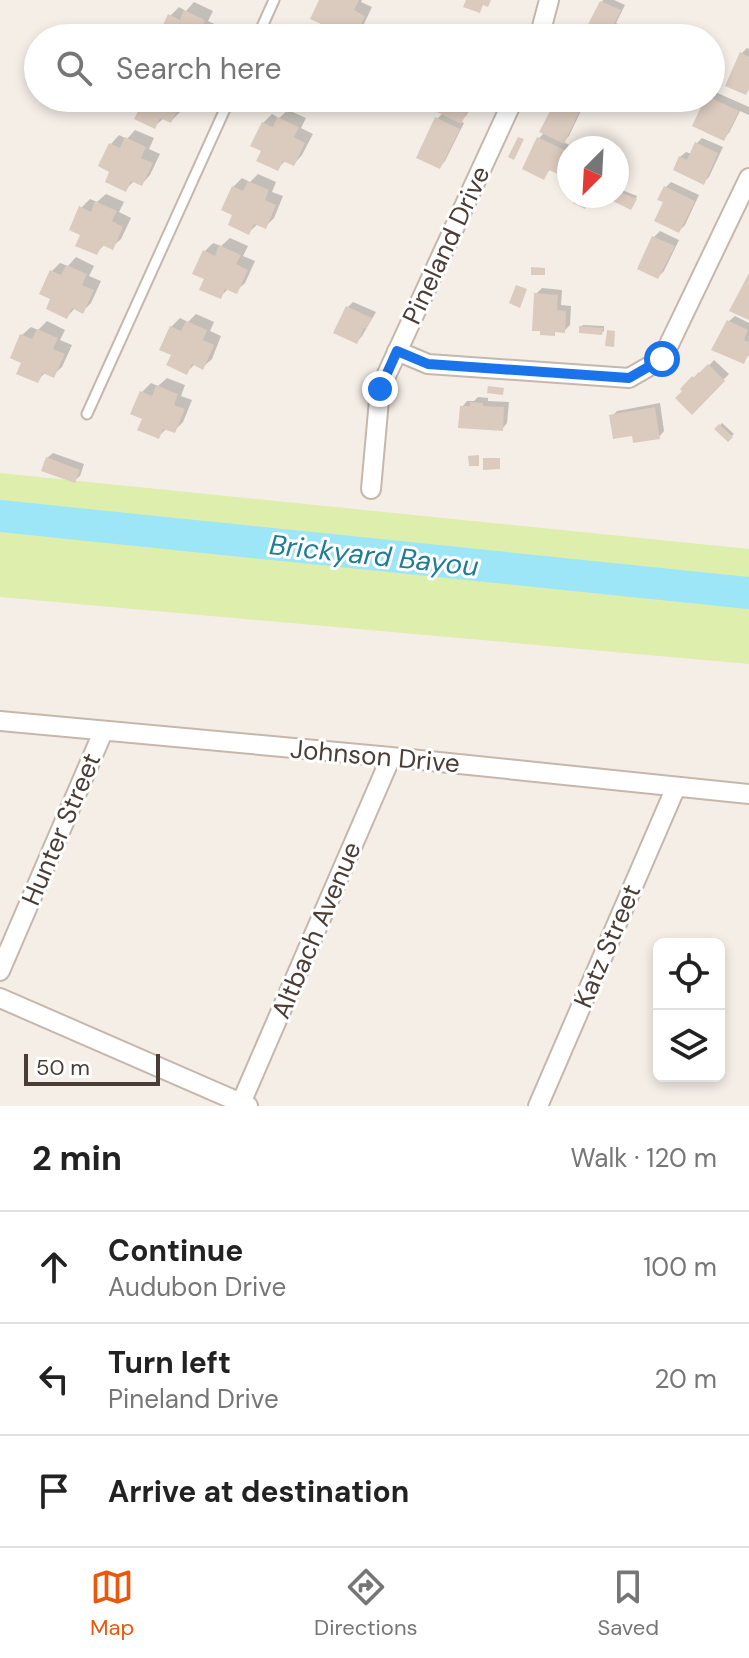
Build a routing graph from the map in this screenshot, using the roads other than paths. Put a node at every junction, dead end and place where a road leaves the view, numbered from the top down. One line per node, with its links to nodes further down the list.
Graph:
1 (274, 0): 3 (lane)
2 (549, 0): 4 (street)
3 (263, 24)
4 (543, 24)
5 (224, 112): 9 (lane)
6 (508, 112): 8 (street, Pineland Drive)
7 (749, 178): 8 (street)
8 (397, 351): 10 (street, Pineland Drive)
9 (87, 414)
10 (371, 489)
11 (0, 721): 12 (street, Johnson Drive)
12 (103, 732): 13 (street, Johnson Drive); 16 (street, Hunter Street)
13 (391, 757): 14 (street, Johnson Drive); 18 (street, Altbach Avenue)
14 (676, 787): 15 (street, Johnson Drive); 19 (street, Katz Street)
15 (749, 794)
16 (0, 971)
17 (0, 998): 18 (street)
18 (245, 1104)
19 (538, 1106)

